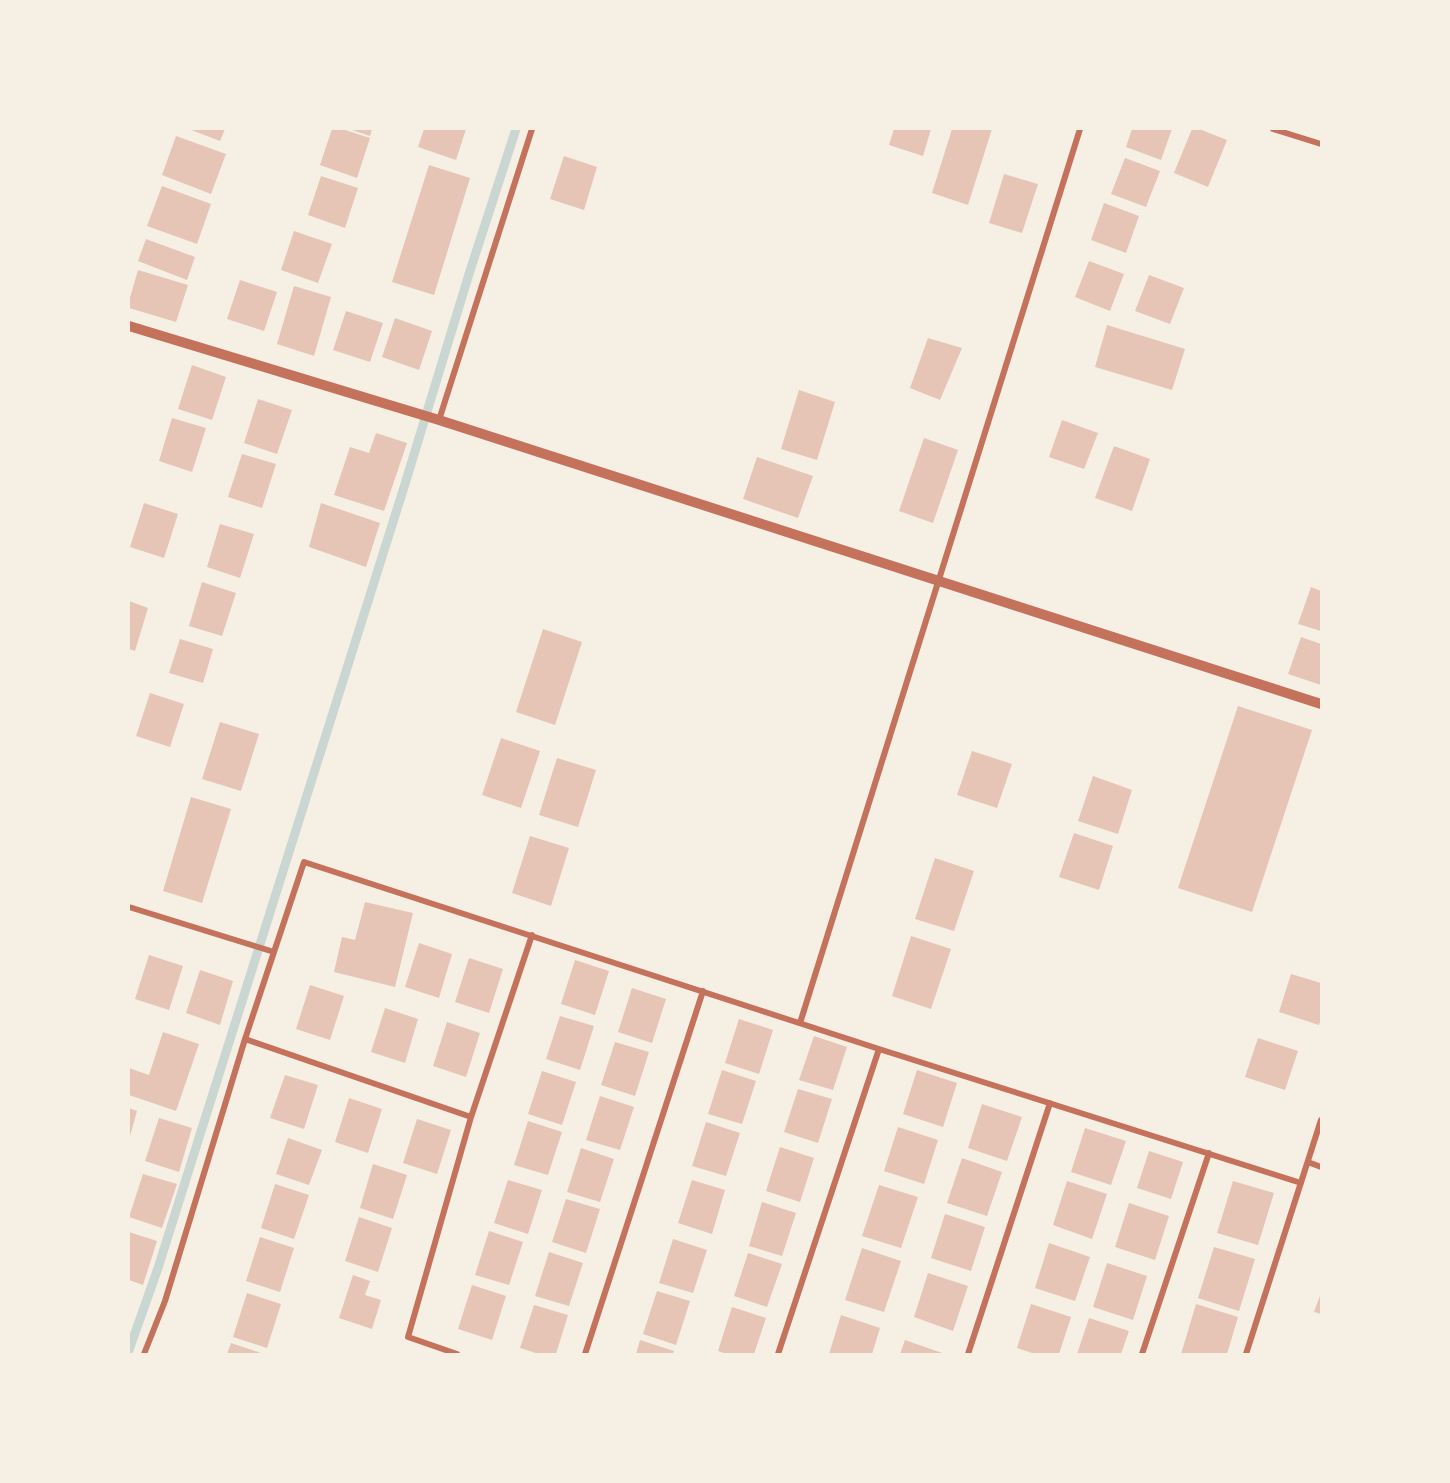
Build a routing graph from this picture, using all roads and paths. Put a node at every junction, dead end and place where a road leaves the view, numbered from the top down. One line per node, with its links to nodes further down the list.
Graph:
1 (532, 129): 6 (street)
2 (1080, 129): 7 (street)
3 (1273, 129): 4 (street)
4 (1321, 144)
5 (129, 326): 6 (street)
6 (439, 420): 7 (street)
7 (938, 580): 8 (street); 13 (street)
8 (1321, 704)
9 (129, 907): 11 (street)
10 (532, 935): 11 (street); 12 (street); 17 (street)
11 (274, 952): 14 (street)
12 (703, 991): 13 (street); 25 (street)
13 (800, 1023): 15 (street)
14 (245, 1039): 17 (street); 23 (street)
15 (879, 1049): 16 (street); 26 (street)
16 (1050, 1103): 19 (street); 27 (street)
17 (471, 1117): 24 (street)
18 (1321, 1120): 20 (street)
19 (1209, 1154): 22 (street); 28 (street)
20 (1308, 1162): 21 (street); 22 (street)
21 (1321, 1167)
22 (1301, 1183): 29 (street)
23 (144, 1354)
24 (457, 1354)
25 (585, 1354)
26 (778, 1354)
27 (968, 1354)
28 (1142, 1354)
29 (1246, 1354)

